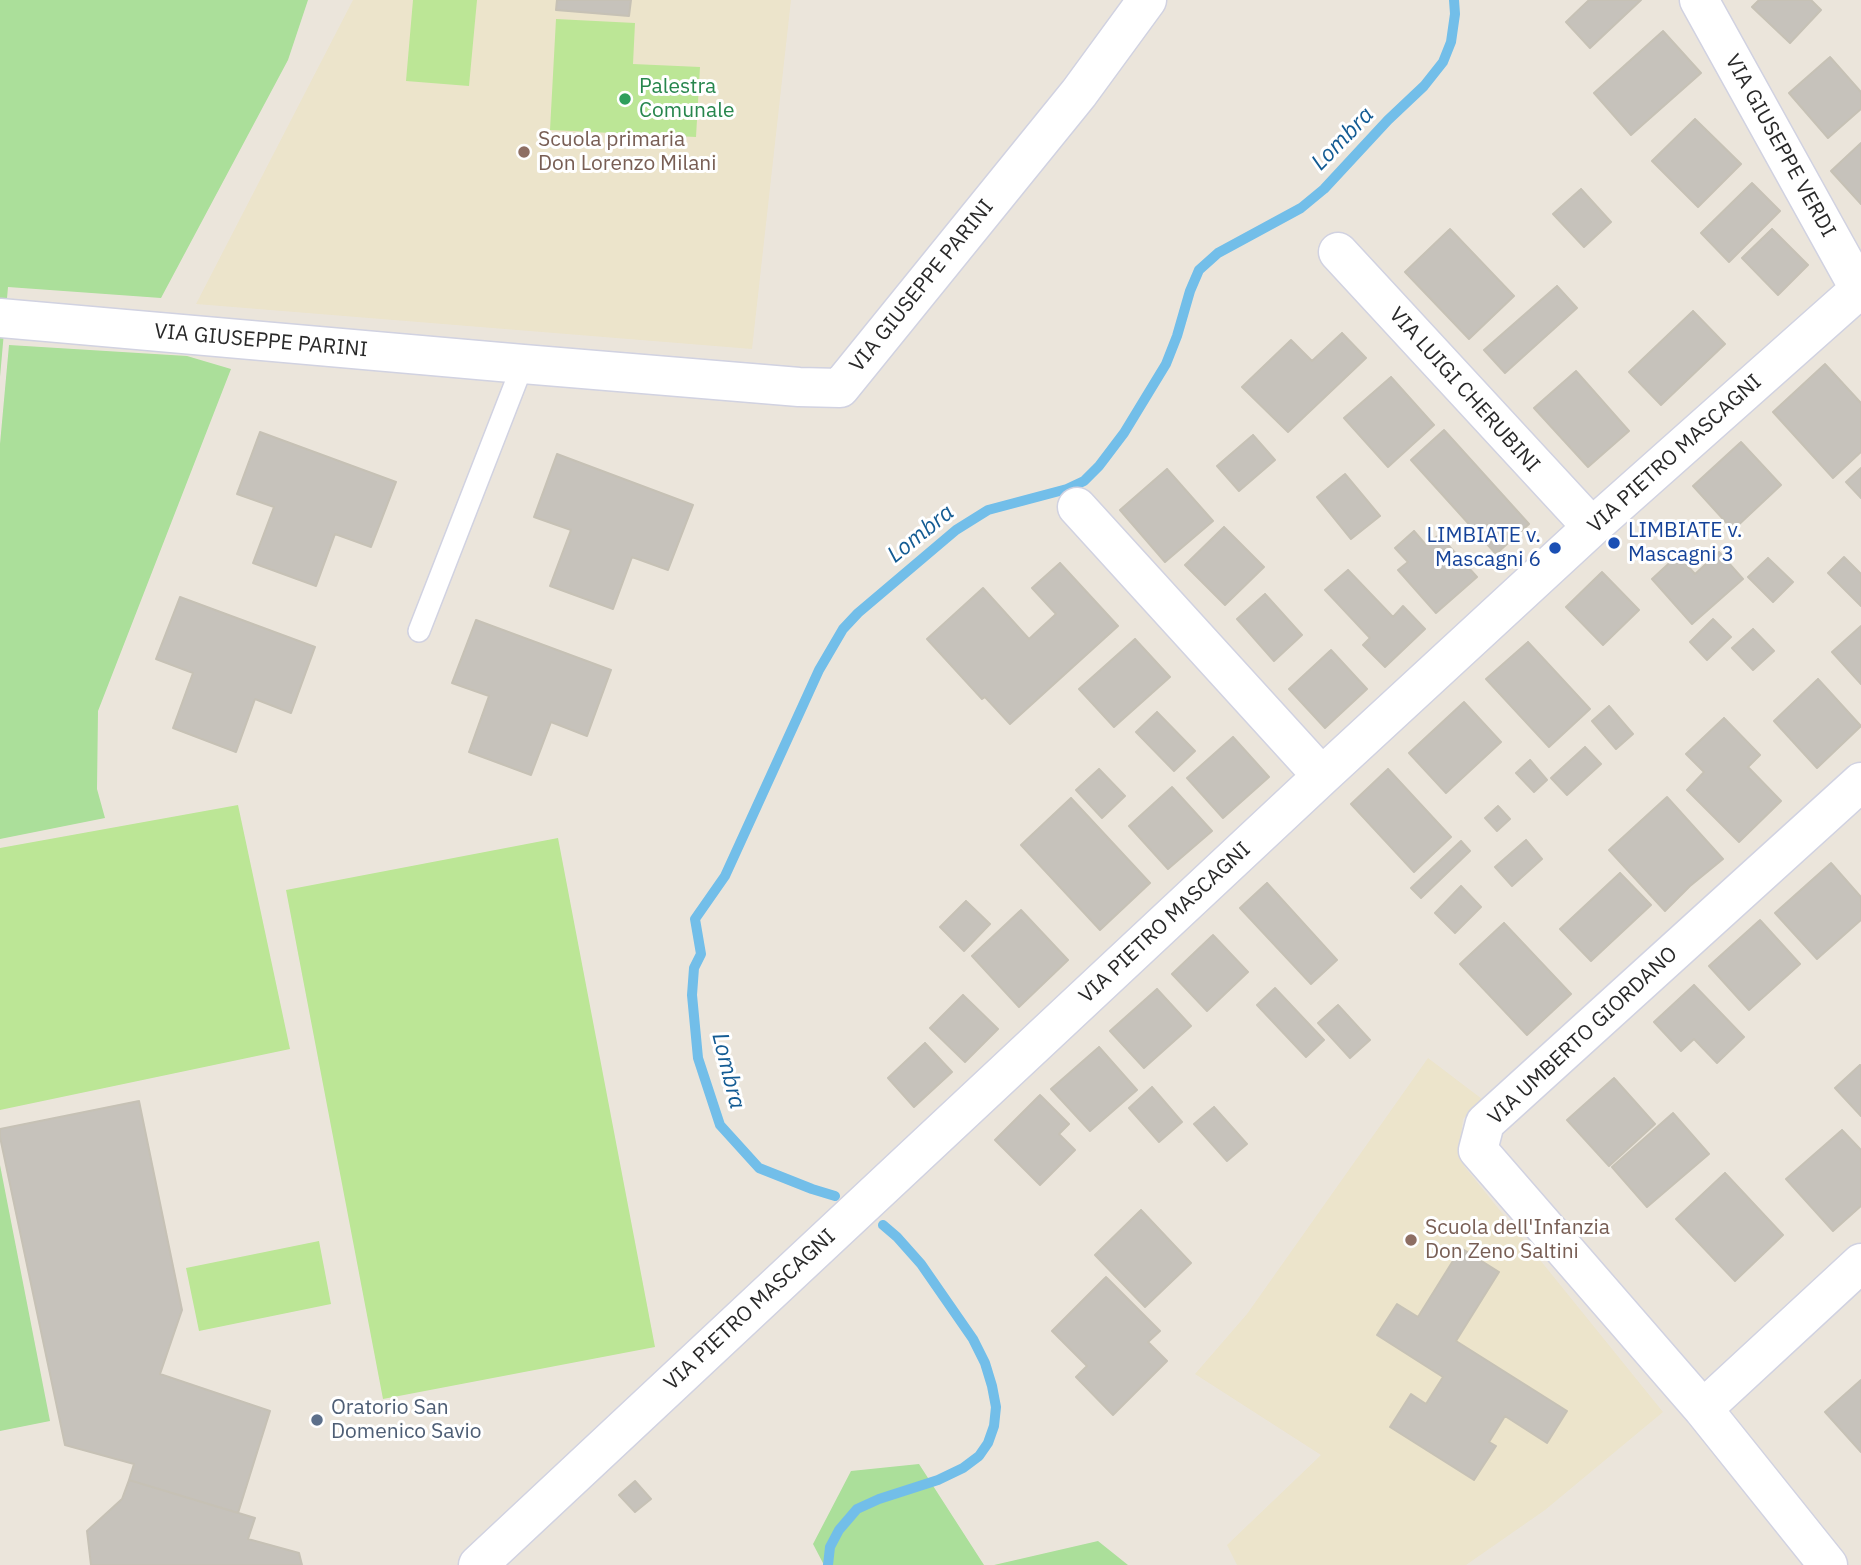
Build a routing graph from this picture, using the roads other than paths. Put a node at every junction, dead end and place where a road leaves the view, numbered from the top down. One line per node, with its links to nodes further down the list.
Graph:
1 (1147, 0): 6 (street, VIA GIUSEPPE PARINI)
2 (1699, 0): 4 (street, VIA GIUSEPPE VERDI)
3 (1338, 252): 8 (street, VIA LUIGI CHERUBINI)
4 (1860, 290): 8 (street, VIA PIETRO MASCAGNI)
5 (0, 318): 6 (street, VIA GIUSEPPE PARINI)
6 (523, 364): 9 (lane)
7 (1077, 507): 10 (street)
8 (1591, 527): 10 (street, VIA PIETRO MASCAGNI)
9 (419, 631)
10 (1322, 776): 15 (street, VIA PIETRO MASCAGNI)
11 (1861, 782): 13 (street, VIA UMBERTO GIORDANO)
12 (1861, 1263): 13 (street)
13 (1703, 1409): 14 (street)
14 (1814, 1560)
15 (486, 1562)

